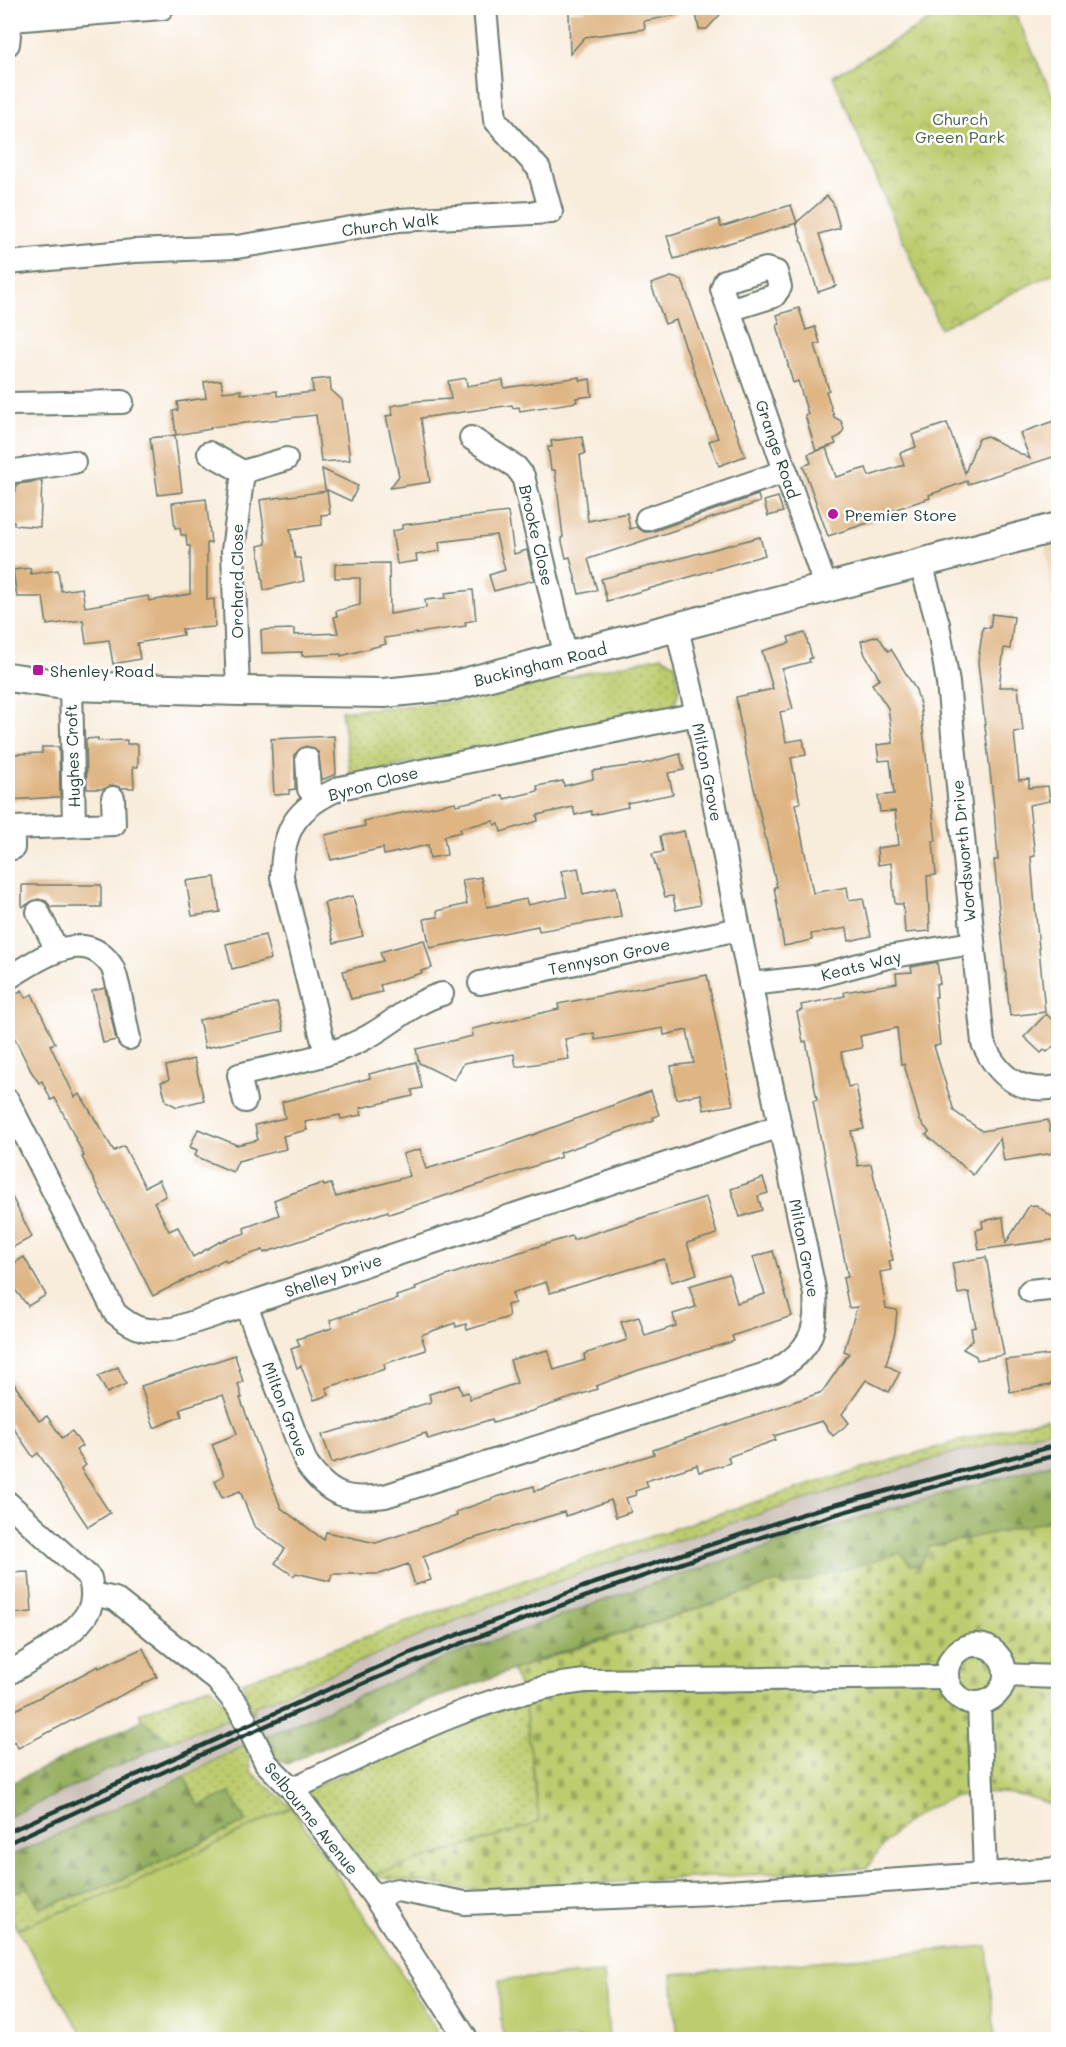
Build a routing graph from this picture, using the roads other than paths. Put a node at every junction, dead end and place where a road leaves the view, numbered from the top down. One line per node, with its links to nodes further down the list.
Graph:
1 (162, 8): 3 (street)
2 (485, 8): 5 (street, Church Walk)
3 (11, 14): 4 (street)
4 (8, 44)
5 (8, 263)
6 (729, 310): 13 (street, Grange Road)
7 (122, 402): 8 (street)
8 (8, 404)
9 (471, 438): 21 (street, Brooke Close)
10 (209, 453): 15 (street)
11 (286, 459): 15 (street)
12 (74, 462): 14 (street)
13 (786, 471): 16 (street); 19 (street, Grange Road)
14 (8, 472)
15 (243, 472): 24 (street, Orchard Close)
16 (647, 519)
17 (1058, 531): 18 (main road, Buckingham Road)
18 (921, 564): 19 (main road, Buckingham Road); 33 (street, Wordsworth Drive)
19 (826, 588): 20 (main road, Buckingham Road)
20 (677, 628): 21 (main road, Buckingham Road); 25 (street, Milton Grove)
21 (566, 657): 24 (main road, Buckingham Road)
22 (8, 677): 23 (main road, Buckingham Road)
23 (71, 686): 24 (main road, Buckingham Road); 29 (street, Hughes Croft)
24 (238, 691)
25 (697, 714): 28 (street, Byron Close); 32 (street, Milton Grove)
26 (307, 759): 28 (street)
27 (113, 798): 29 (street, Hughes Croft)
28 (318, 798): 40 (street, Byron Close)
29 (74, 825): 30 (street, Hughes Croft)
30 (13, 848)
31 (38, 912): 34 (street)
32 (739, 929): 36 (street, Tennyson Grove); 37 (street, Milton Grove)
33 (972, 943): 37 (street, Keats Way); 41 (street, Wordsworth Drive)
34 (57, 950): 35 (street); 39 (street)
35 (8, 978)
36 (480, 983)
37 (750, 984): 44 (street, Milton Grove)
38 (442, 994): 40 (street)
39 (129, 1038)
40 (326, 1054): 43 (street)
41 (1059, 1087)
42 (8, 1101): 47 (street, Shelley Drive)
43 (245, 1101)
44 (780, 1126): 47 (street, Shelley Drive); 47 (street, Milton Grove)
45 (1059, 1288): 46 (street)
46 (1030, 1291)
47 (246, 1305)
48 (8, 1503): 49 (street)
49 (93, 1594): 50 (street); 55 (street, Selbourne Avenue)
50 (8, 1674)
51 (1005, 1675): 52 (street); 53 (street); 54 (street)
52 (947, 1677): 54 (street); 55 (street)
53 (1059, 1677)
54 (979, 1703): 57 (street)
55 (292, 1789): 58 (street, Selbourne Avenue)
56 (1059, 1869): 57 (street)
57 (985, 1874): 58 (street)
58 (374, 1896): 59 (street, Selbourne Avenue)
59 (468, 2040)

